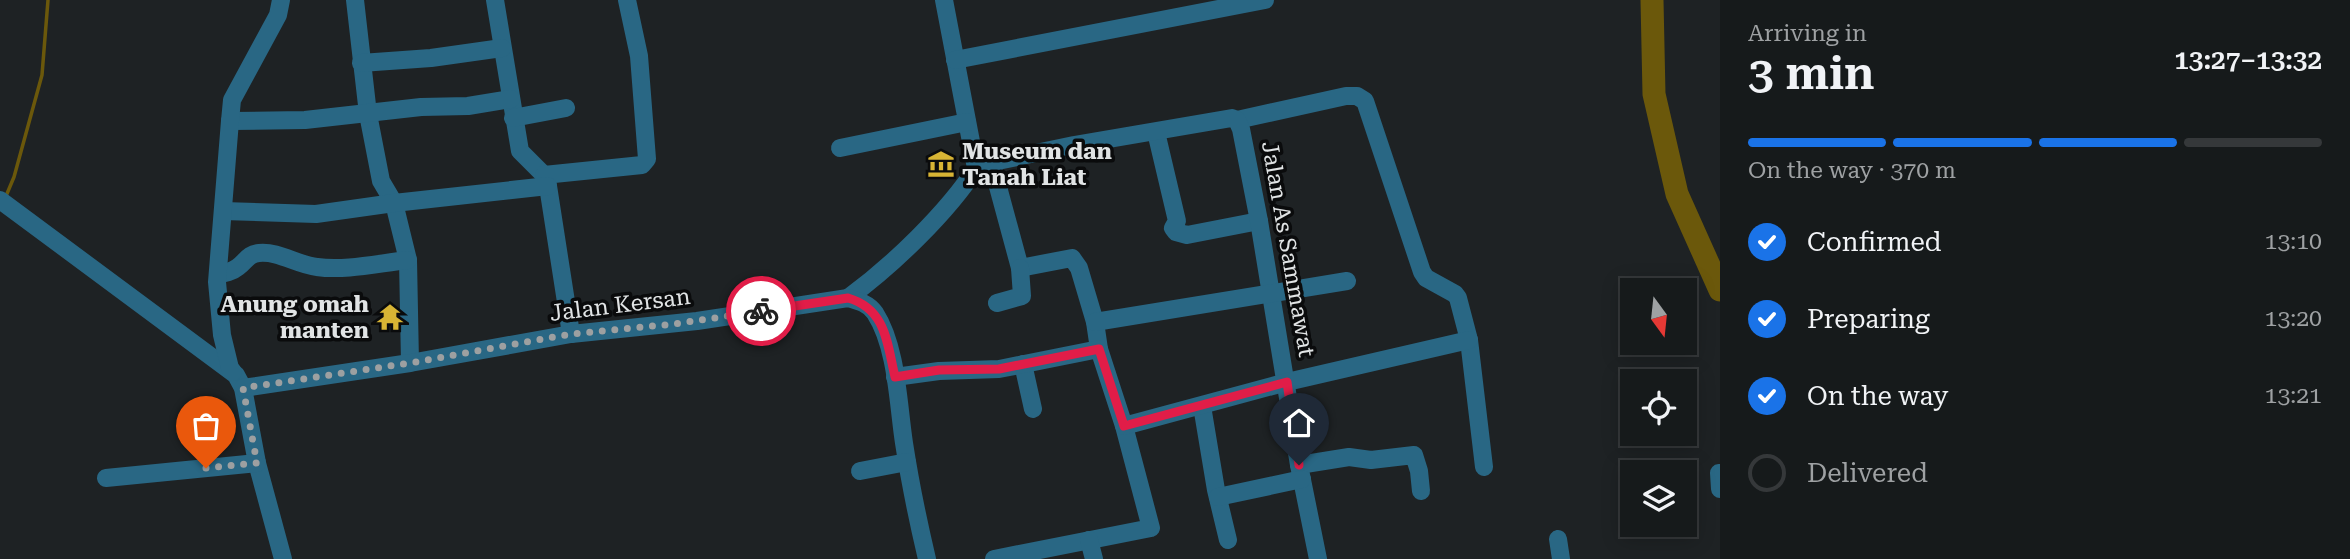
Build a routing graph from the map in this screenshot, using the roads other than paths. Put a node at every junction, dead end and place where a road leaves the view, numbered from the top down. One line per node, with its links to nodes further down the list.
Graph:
1 (281, 0): 15 (street)
2 (355, 0): 9 (street)
3 (495, 0): 7 (street)
4 (626, 0): 20 (street)
5 (944, 0): 8 (street)
6 (1265, 0): 8 (street)
7 (502, 47): 9 (street); 10 (street)
8 (955, 60): 16 (street)
9 (361, 64): 12 (street)
10 (511, 99): 12 (street); 13 (street)
11 (566, 108): 13 (street)
12 (368, 114): 15 (street); 22 (street)
13 (513, 118): 20 (street)
14 (1237, 120): 17 (street, Jalan As Sammawat); 24 (street, Jalan As Sammawat); 36 (street)
15 (230, 121): 23 (street)
16 (967, 122): 18 (street); 19 (street)
17 (1156, 132): 19 (street, Jalan As Sammawat); 24 (street)
18 (839, 148)
19 (983, 165): 26 (street); 29 (street)
20 (546, 180): 22 (street); 35 (street)
21 (0, 200): 41 (street)
22 (394, 203): 23 (street); 25 (street)
23 (223, 211): 27 (street)
24 (1259, 220): 30 (street, Jalan As Sammawat)
25 (408, 260): 27 (street); 38 (street)
26 (1020, 268): 32 (street); 34 (street)
27 (218, 274): 41 (street)
28 (1347, 281): 30 (street)
29 (868, 283): 31 (street); 33 (street)
30 (1272, 292): 34 (street); 42 (street, Jalan As Sammawat)
31 (848, 298): 33 (street, Jalan Kersan); 35 (street, Jalan Kersan)
32 (997, 303)
33 (869, 306): 40 (street)
34 (1095, 322): 37 (street)
35 (571, 334): 38 (street, Jalan Kersan)
36 (1469, 340): 42 (street); 48 (street)
37 (1099, 349): 39 (street); 45 (street)
38 (410, 363): 41 (street, Jalan Kersan)
39 (1023, 364): 40 (street); 44 (street)
40 (895, 377): 46 (street)
41 (239, 381): 47 (street)
42 (1287, 382): 43 (street); 50 (street, Jalan As Sammawat)
43 (1202, 407): 45 (street); 53 (street)
44 (1033, 409)
45 (1124, 426): 55 (street)
46 (907, 462): 49 (street); 58 (street)
47 (257, 463): 51 (street); 57 (street)
48 (1484, 467)
49 (860, 471)
50 (1301, 472): 52 (street); 53 (street); 61 (street, Jalan As Sammawat)
51 (106, 478)
52 (1421, 491)
53 (1218, 497): 56 (street)
54 (1558, 539): 62 (street)
55 (1089, 540): 59 (street); 60 (street)
56 (1228, 540)
57 (283, 559)
58 (927, 559)
59 (994, 559)
60 (1094, 559)
61 (1318, 559)
62 (1560, 559)

